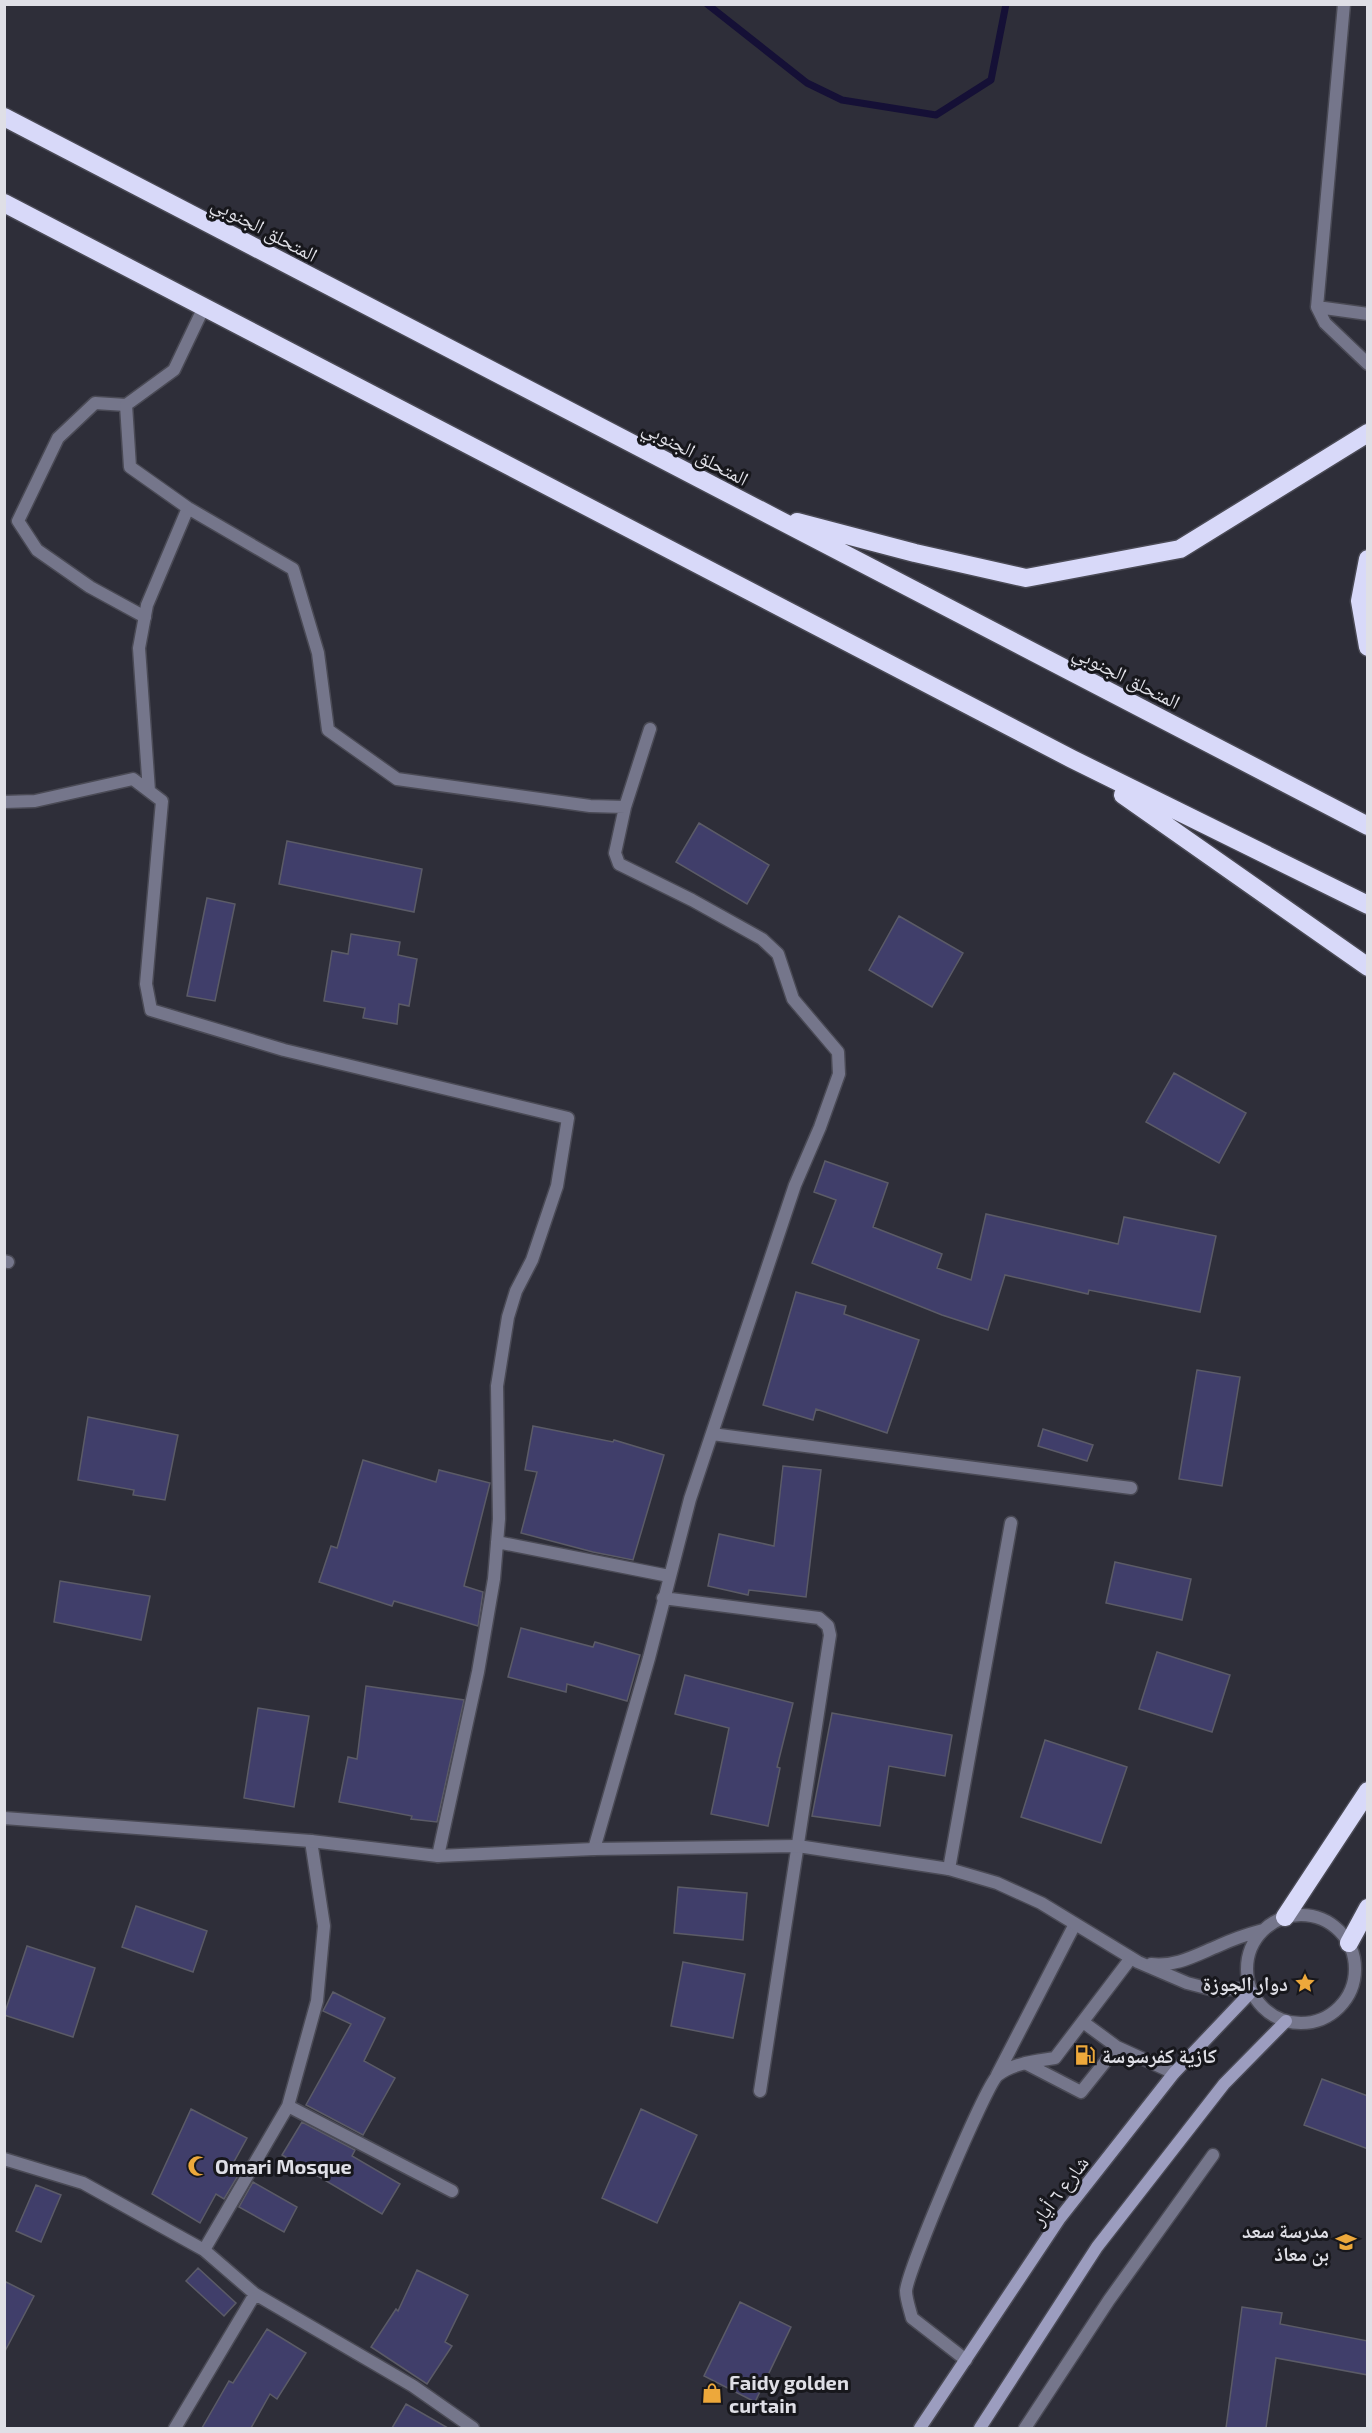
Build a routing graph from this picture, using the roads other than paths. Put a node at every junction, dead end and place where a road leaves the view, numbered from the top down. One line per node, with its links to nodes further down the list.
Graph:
1 (1344, 4): 5 (street)
2 (4, 117): 11 (highway, المتحلق الجنوبي)
3 (4, 203): 4 (highway)
4 (204, 307): 8 (street); 16 (highway)
5 (1317, 307): 6 (street); 7 (street)
6 (1368, 314)
7 (1368, 364)
8 (126, 405): 10 (street); 13 (street)
9 (1368, 433): 11 (highway)
10 (188, 508): 13 (street); 19 (street)
11 (765, 514): 20 (highway, المتحلق الجنوبي)
12 (1368, 559): 14 (highway)
13 (145, 617): 17 (street)
14 (1368, 647)
15 (650, 729): 19 (street)
16 (1072, 759): 21 (highway); 22 (highway)
17 (149, 791): 18 (street); 26 (street)
18 (4, 802)
19 (625, 807): 23 (street)
20 (1368, 826)
21 (1368, 905)
22 (1368, 967)
23 (712, 1434): 24 (street); 27 (street)
24 (1131, 1488)
25 (1011, 1523): 37 (street)
26 (497, 1542): 27 (street); 36 (street)
27 (669, 1576): 28 (street)
28 (663, 1598): 33 (street); 35 (street)
29 (1368, 1780): 34 (highway)
30 (1368, 1791): 34 (highway)
31 (4, 1818): 32 (street)
32 (311, 1841): 36 (street); 53 (street)
33 (798, 1846): 35 (street); 37 (street); 52 (street)
34 (1331, 1848): 39 (highway)
35 (594, 1849): 36 (street)
36 (438, 1856)
37 (949, 1869): 40 (street)
38 (1368, 1908): 42 (highway)
39 (1285, 1917): 41 (street); 42 (street)
40 (1075, 1924): 43 (street); 51 (street)
41 (1263, 1930): 43 (street); 45 (street)
42 (1349, 1943): 44 (street)
43 (1135, 1960): 45 (street); 46 (street)
44 (1361, 1974): 47 (street)
45 (1251, 1990): 47 (street); 50 (main road, شارع ٦ أيار)
46 (1083, 2022): 48 (street); 49 (street)
47 (1286, 2022): 63 (main road)
48 (1117, 2047): 49 (street); 50 (street)
49 (1025, 2063): 51 (street)
50 (1174, 2073): 59 (main road, شارع ٦ أيار)
51 (997, 2075): 59 (street)
52 (760, 2091)
53 (288, 2106): 56 (street); 57 (street)
54 (1213, 2155): 64 (street)
55 (6, 2162): 57 (street)
56 (452, 2191)
57 (204, 2250): 58 (street)
58 (255, 2294): 60 (street); 61 (street)
59 (966, 2360): 62 (main road, شارع ٦ أيار)
60 (175, 2428)
61 (473, 2428)
62 (920, 2428)
63 (980, 2428)
64 (1025, 2428)

